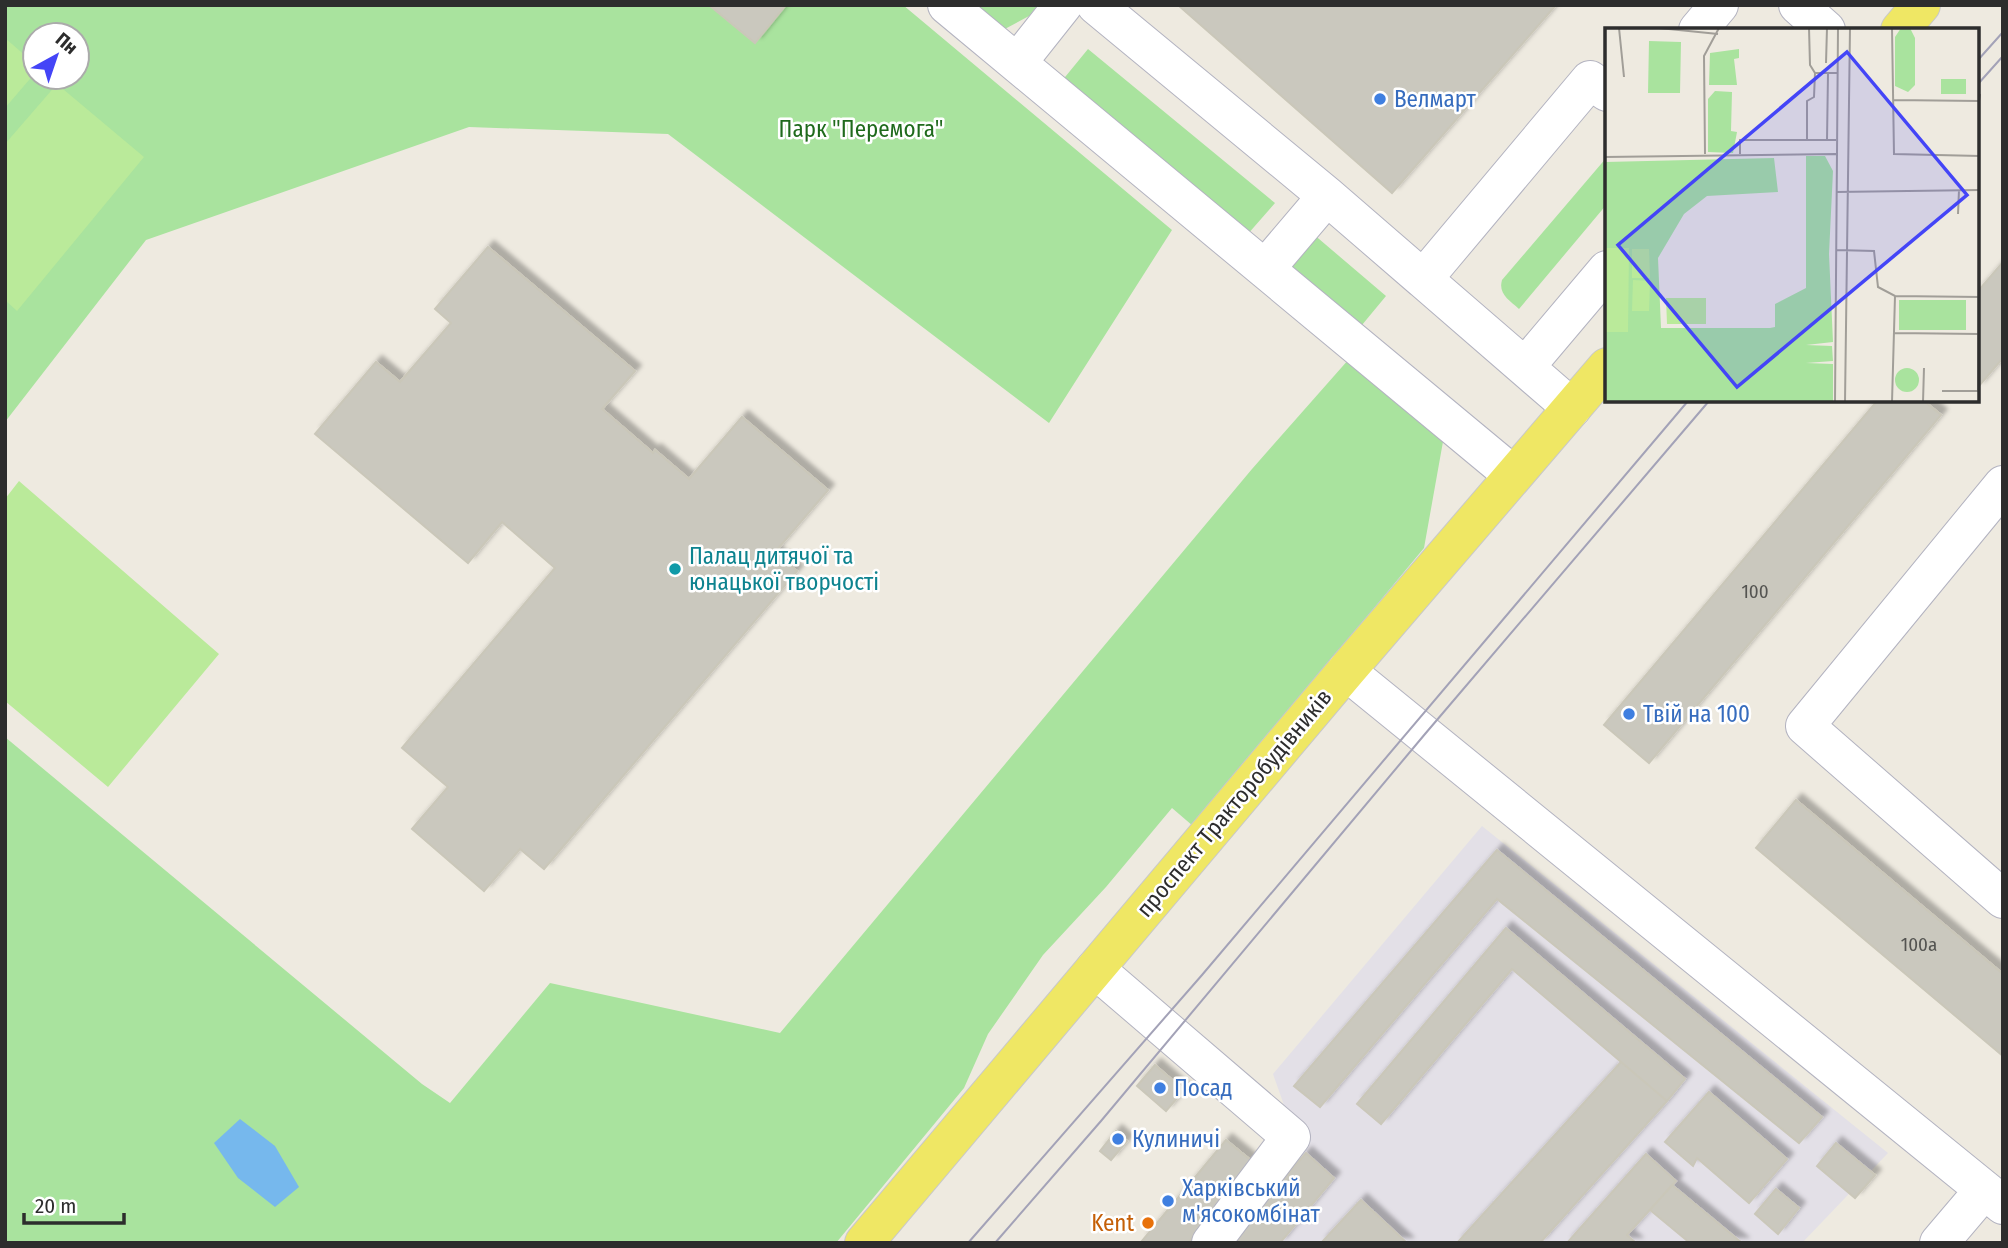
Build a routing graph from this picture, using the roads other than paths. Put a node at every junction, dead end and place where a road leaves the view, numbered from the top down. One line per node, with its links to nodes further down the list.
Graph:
1 (947, 5): 8 (street)
2 (1063, 5): 8 (street)
3 (1096, 5): 10 (street)
4 (1719, 5): 6 (street)
5 (1921, 5): 7 (main road)
6 (1700, 28)
7 (1902, 28)
8 (1017, 63): 11 (street)
9 (1605, 91): 13 (street)
10 (1327, 196): 11 (street); 13 (street)
11 (1265, 269): 17 (street)
12 (1605, 272): 14 (street)
13 (1423, 279): 14 (street)
14 (1525, 367): 16 (street)
15 (1605, 369): 16 (main road, проспект Тракторобудівників)
16 (1572, 408): 17 (main road, проспект Тракторобудівників)
17 (1513, 475): 19 (main road, проспект Тракторобудівників)
18 (2003, 485): 20 (street)
19 (1346, 671): 21 (main road, проспект Тракторобудівників); 22 (street)
20 (2003, 899)
21 (1095, 969): 23 (main road, проспект Тракторобудівників); 24 (street)
22 (1993, 1197): 25 (street)
23 (864, 1243)
24 (1211, 1243)
25 (1938, 1243)

